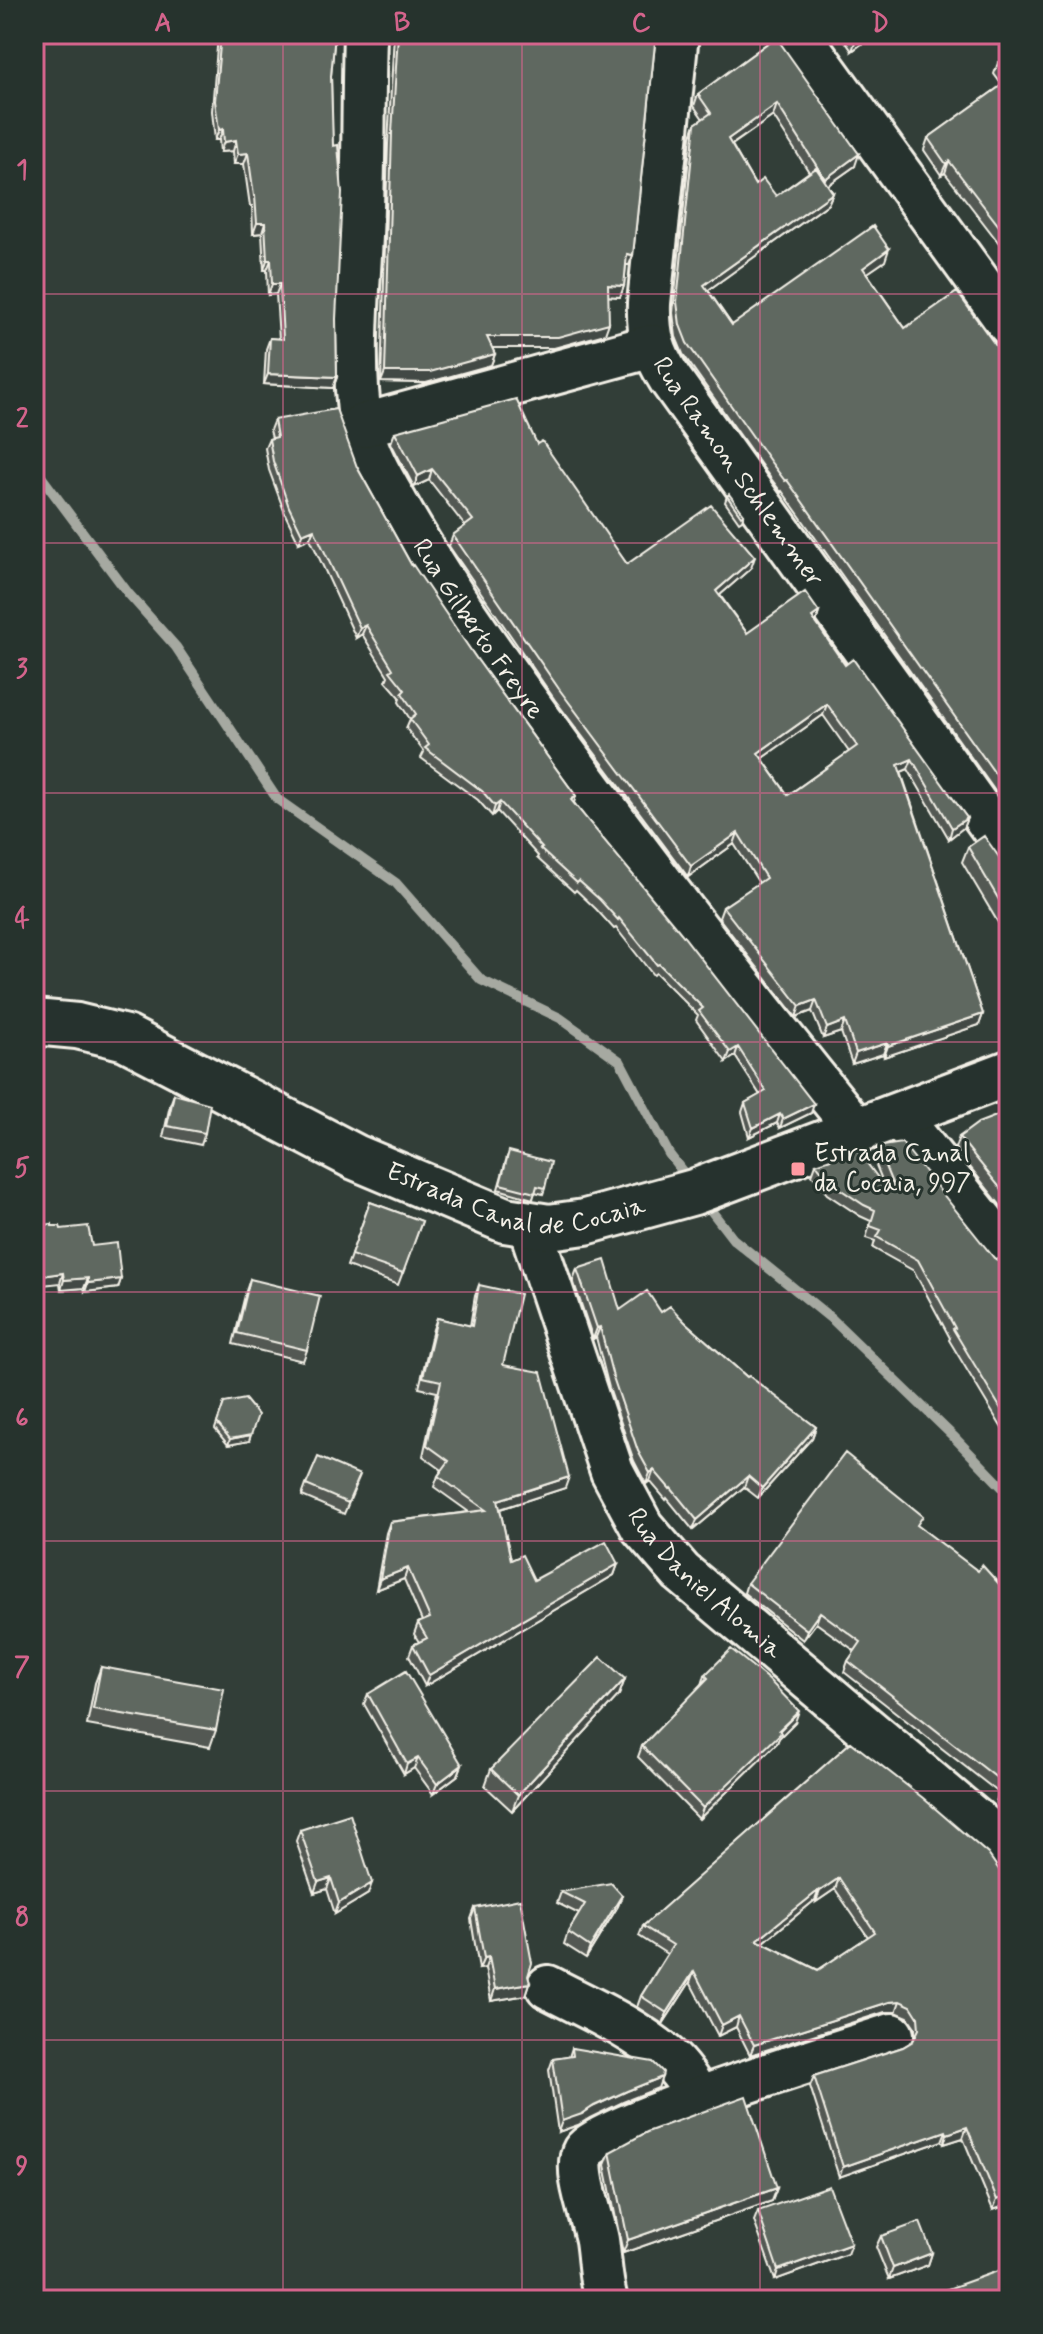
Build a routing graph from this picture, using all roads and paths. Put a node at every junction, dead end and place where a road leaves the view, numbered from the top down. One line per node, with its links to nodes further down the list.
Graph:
1 (365, 34): 6 (street, Rua Gilberto Freyre)
2 (677, 34): 5 (street, Rua Ramon Schlemmer)
3 (799, 34): 4 (street)
4 (1009, 324)
5 (652, 346): 6 (street); 7 (street, Rua Ramon Schlemmer)
6 (361, 426): 11 (street, Rua Gilberto Freyre)
7 (1009, 851)
8 (34, 1022): 12 (main road, Estrada Canal de Cocaia)
9 (1009, 1073): 10 (main road, Estrada Canal de Cocaia)
10 (898, 1115): 11 (main road, Estrada Canal de Cocaia); 13 (street)
11 (856, 1129): 12 (main road, Estrada Canal de Cocaia)
12 (529, 1224): 14 (street, Rua Daniel Alomia)
13 (1009, 1254)
14 (1009, 1852)
15 (548, 1987): 17 (street)
16 (892, 2035): 17 (street)
17 (700, 2100): 18 (street)
18 (606, 2300)

